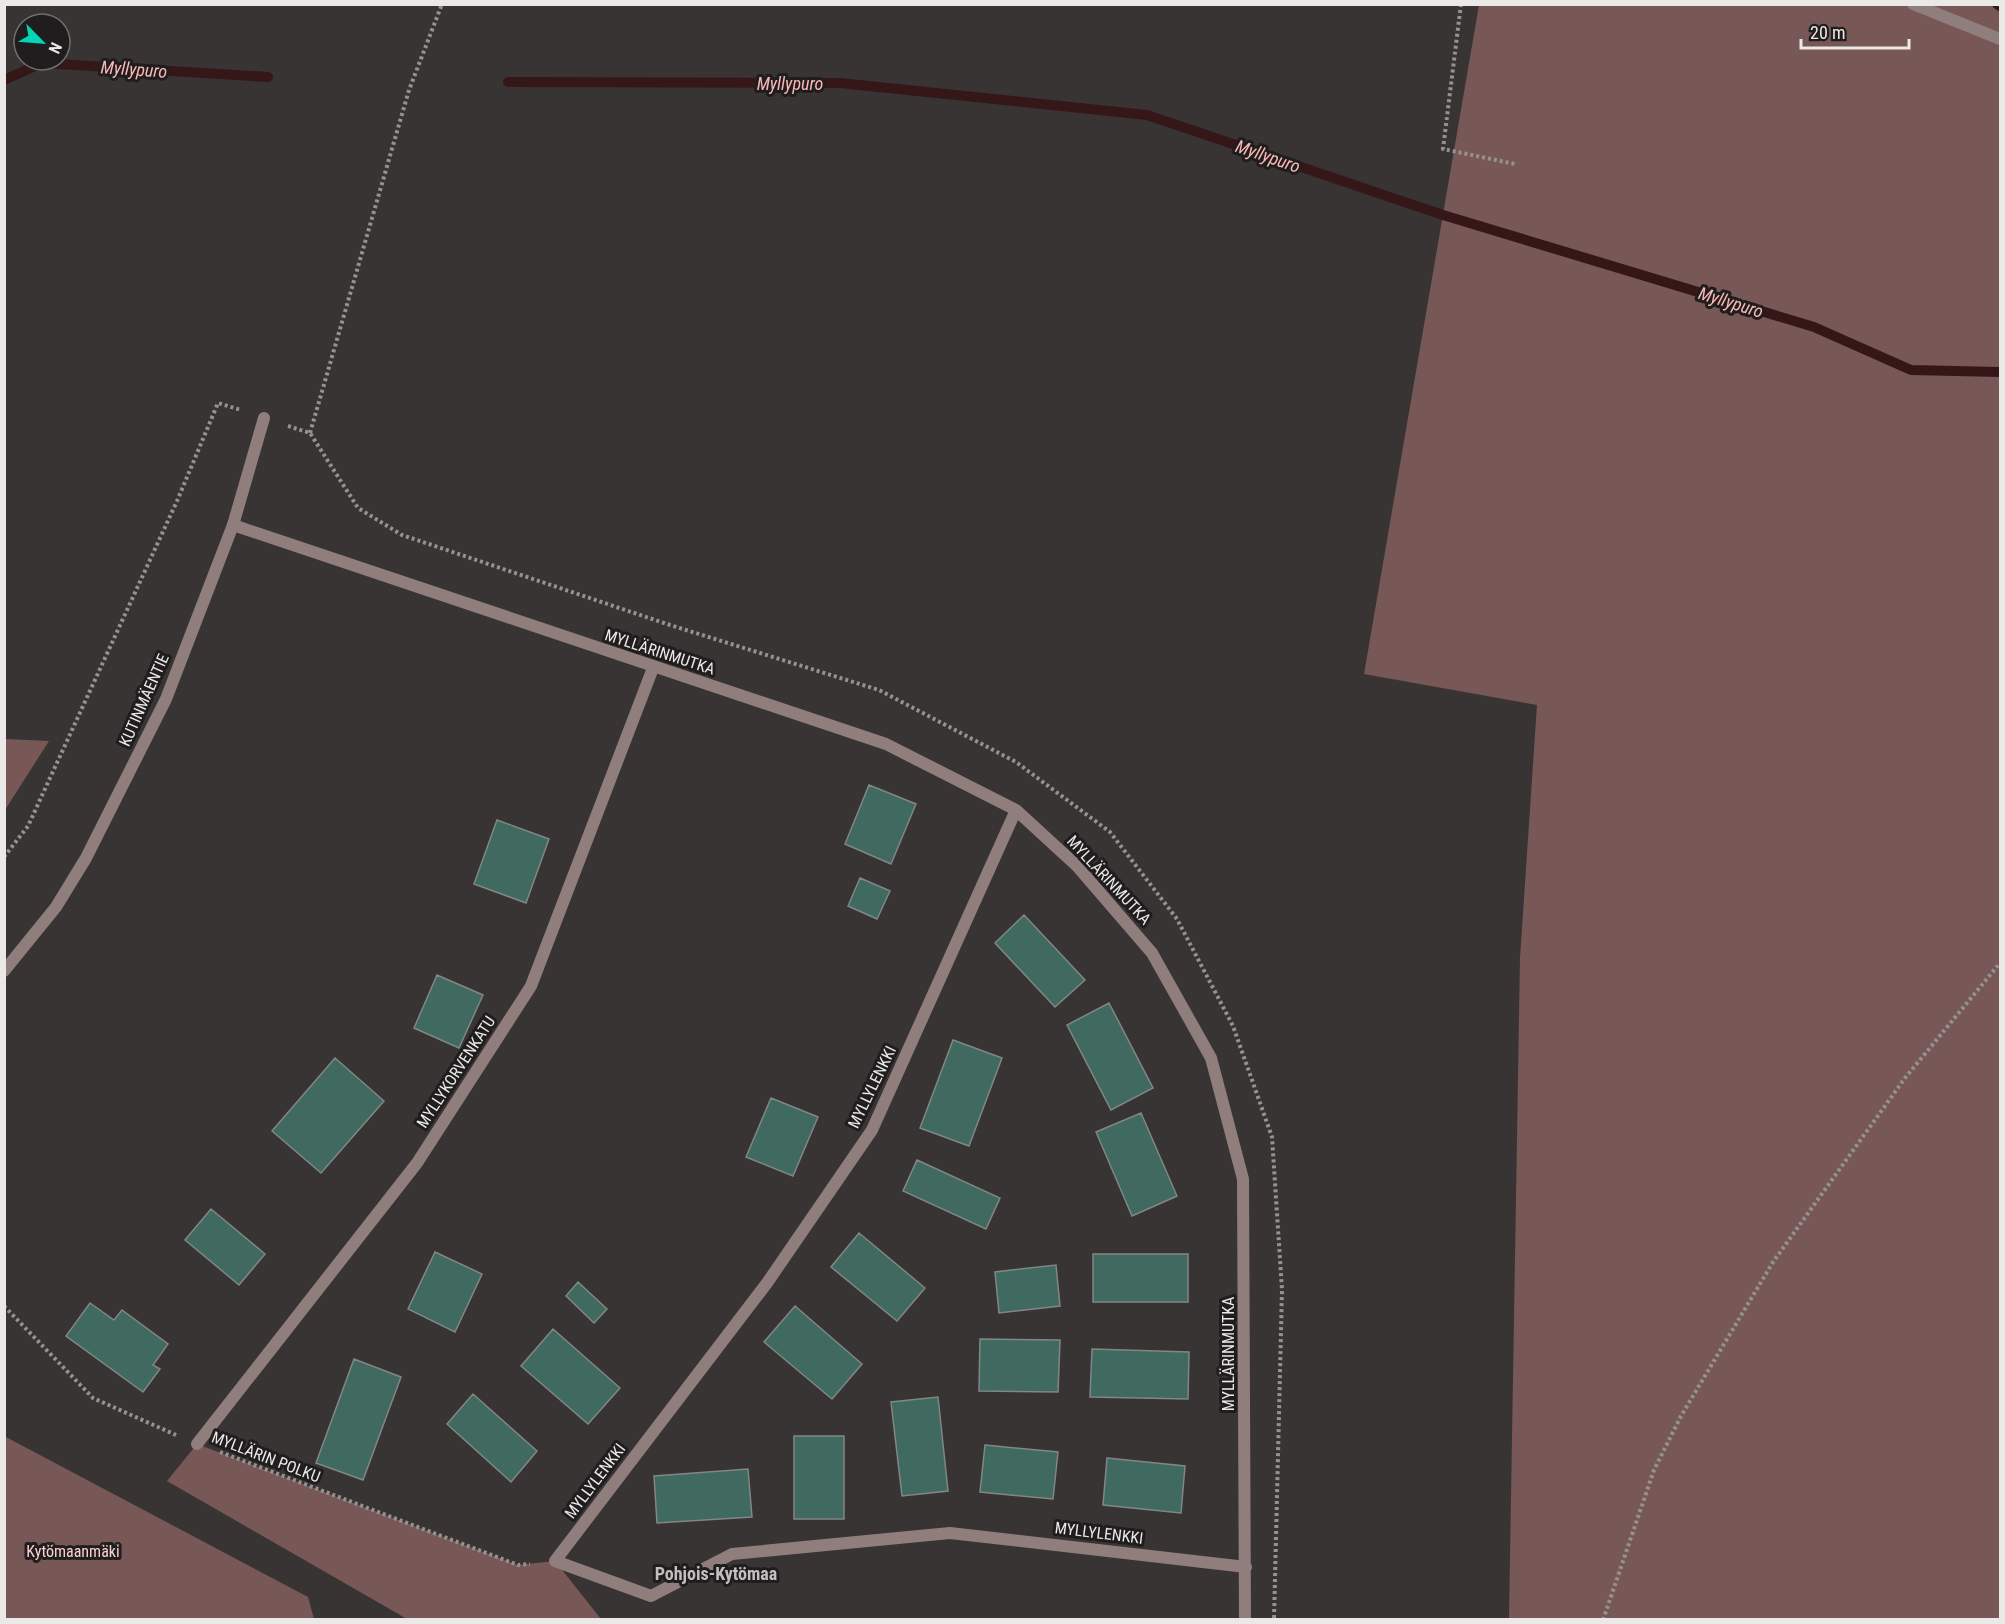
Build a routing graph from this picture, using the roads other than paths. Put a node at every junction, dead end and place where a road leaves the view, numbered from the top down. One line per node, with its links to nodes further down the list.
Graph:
1 (1913, 4): 2 (street)
2 (2001, 39)
3 (264, 418): 4 (street, KUTINMÄENTIE)
4 (233, 525): 5 (street, MYLLÄRINMUTKA); 7 (street, KUTINMÄENTIE)
5 (653, 668): 6 (street, MYLLÄRINMUTKA); 8 (street, MYLLYKORVENKATU)
6 (1016, 810): 9 (street, MYLLÄRINMUTKA); 9 (street, MYLLYLENKKI)
7 (4, 971)
8 (197, 1443)
9 (1246, 1567): 10 (street, MYLLÄRINMUTKA)
10 (1245, 1620)

